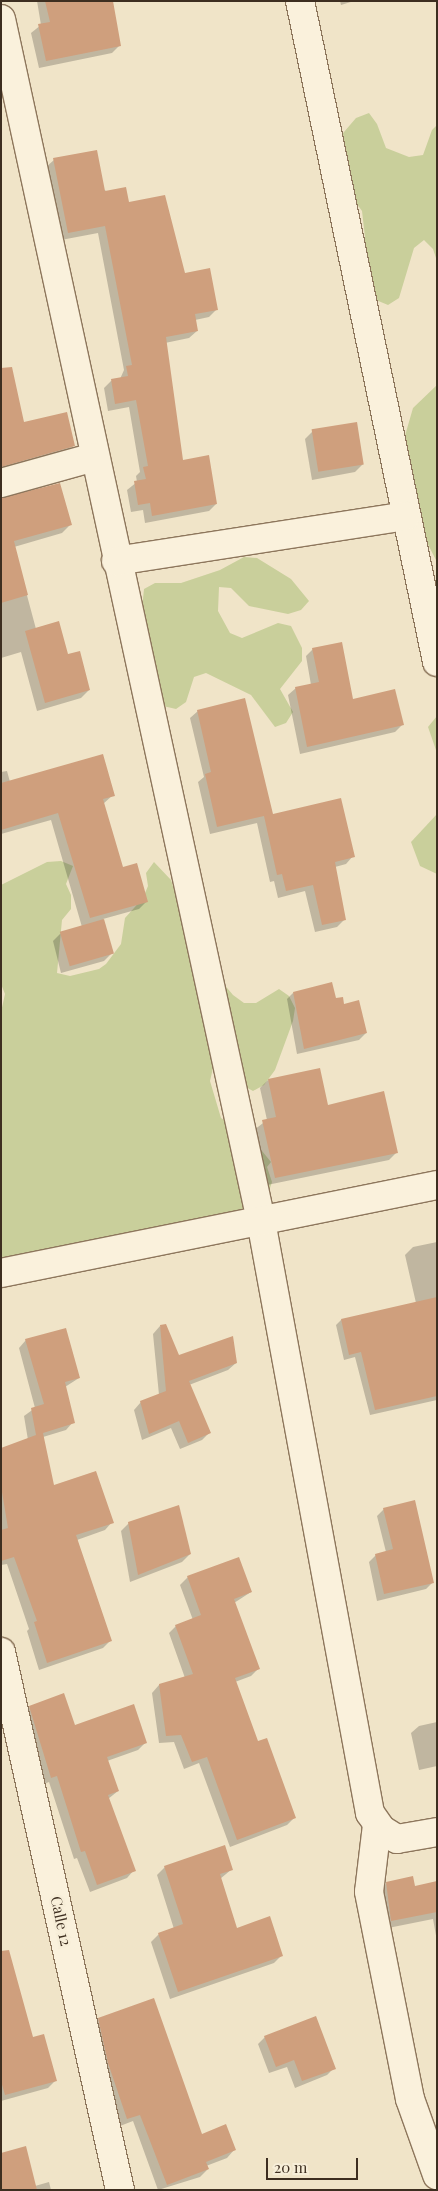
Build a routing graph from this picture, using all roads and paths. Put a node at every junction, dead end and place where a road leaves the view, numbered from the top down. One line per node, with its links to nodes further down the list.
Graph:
1 (300, 1): 5 (street)
2 (1, 19): 3 (street)
3 (94, 457): 4 (street); 6 (street)
4 (1, 482)
5 (406, 516): 6 (street); 7 (street)
6 (116, 561): 9 (street)
7 (437, 662)
8 (437, 1185): 9 (street)
9 (261, 1221): 10 (street); 12 (street)
10 (1, 1273)
11 (1, 1652): 15 (street, Calle 12)
12 (377, 1825): 13 (street); 14 (street)
13 (437, 1832)
14 (437, 2175)
15 (120, 2190)

